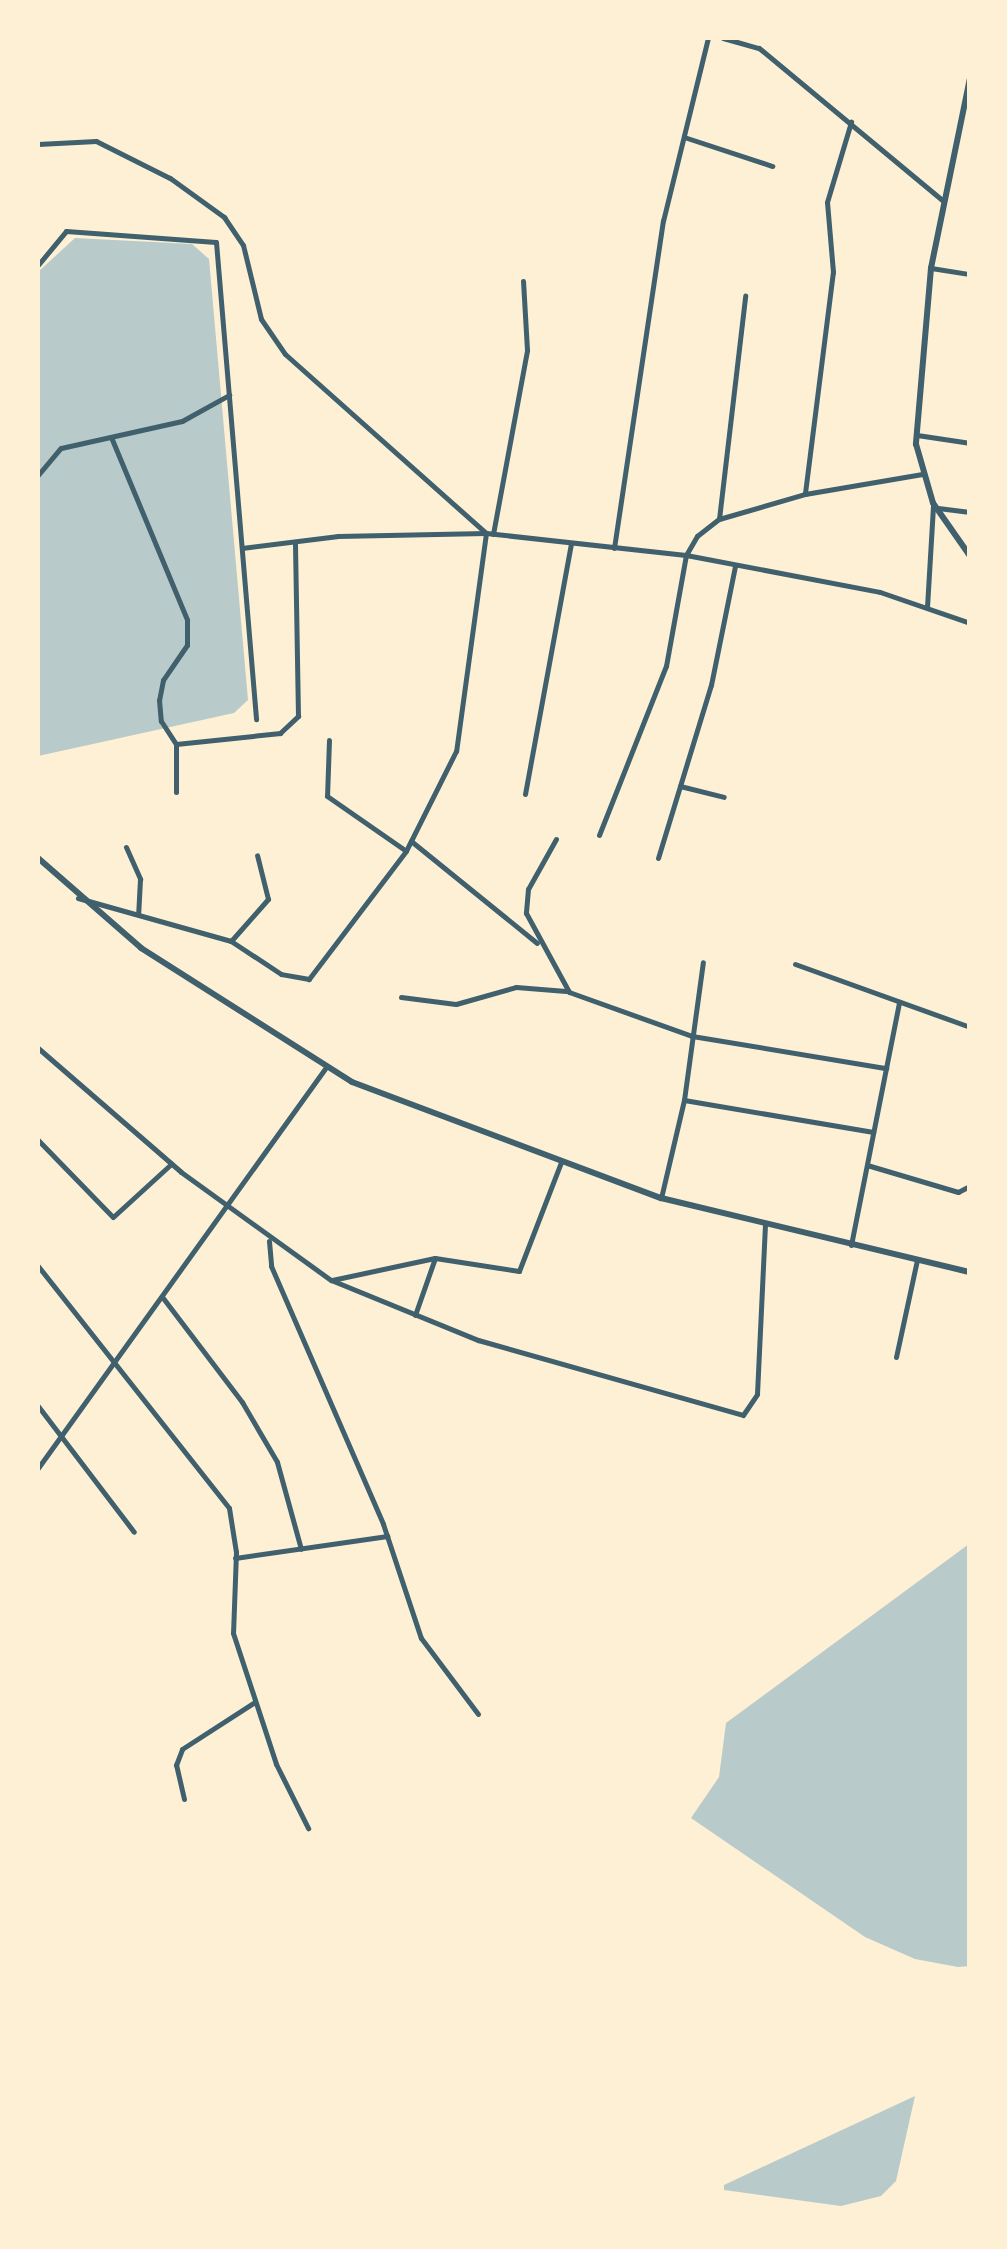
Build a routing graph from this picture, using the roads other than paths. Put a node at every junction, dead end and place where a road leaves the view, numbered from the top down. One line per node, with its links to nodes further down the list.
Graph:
1 (708, 38): 5 (street)
2 (724, 38): 4 (street)
3 (970, 78): 8 (street)
4 (851, 122): 8 (street); 20 (street)
5 (684, 137): 7 (street); 28 (street)
6 (38, 144): 24 (street)
7 (772, 166)
8 (942, 200): 10 (street)
9 (38, 265): 14 (street)
10 (931, 268): 11 (street); 15 (street)
11 (970, 274)
12 (523, 281): 24 (street)
13 (744, 296): 23 (street)
14 (229, 396): 16 (street); 27 (street)
15 (916, 435): 17 (street); 18 (street)
16 (111, 437): 19 (street); 36 (street)
17 (970, 443)
18 (922, 474): 20 (street); 21 (street)
19 (38, 475)
20 (805, 494): 23 (street)
21 (934, 505): 22 (street); 30 (street); 32 (street)
22 (970, 512)
23 (718, 520): 29 (street)
24 (490, 534): 25 (street); 26 (street); 43 (street)
25 (295, 542): 27 (street); 36 (street)
26 (571, 543): 28 (street); 39 (street)
27 (242, 548): 34 (street)
28 (614, 548): 29 (street)
29 (686, 555): 31 (street); 41 (street)
30 (970, 556)
31 (735, 566): 32 (street); 37 (street)
32 (927, 607): 33 (street)
33 (970, 623)
34 (256, 719)
35 (328, 740): 45 (street)
36 (176, 744): 38 (street)
37 (680, 786): 40 (street); 48 (street)
38 (176, 792)
39 (525, 794)
40 (724, 797)
41 (600, 835)
42 (556, 839): 52 (street)
43 (411, 841): 45 (street); 52 (street)
44 (126, 847): 50 (street)
45 (406, 851): 51 (street)
46 (257, 855): 51 (street)
47 (38, 858): 49 (street)
48 (658, 858)
49 (78, 898): 50 (street); 61 (street)
50 (138, 913): 51 (street)
51 (231, 941)
52 (539, 944): 55 (street)
53 (703, 962): 59 (street)
54 (795, 964): 57 (street)
55 (569, 992): 56 (street); 59 (street)
56 (401, 996)
57 (899, 1002): 58 (street); 62 (street)
58 (970, 1027)
59 (692, 1036): 62 (street); 63 (street)
60 (39, 1053): 67 (street)
61 (325, 1068): 66 (street); 71 (street)
62 (886, 1068): 64 (street)
63 (684, 1100): 64 (street); 70 (street)
64 (874, 1132): 68 (street)
65 (38, 1140): 67 (street)
66 (561, 1162): 70 (street); 75 (street)
67 (171, 1164): 71 (street)
68 (867, 1165): 69 (street); 74 (street)
69 (970, 1186)
70 (660, 1198): 72 (street)
71 (229, 1209): 73 (street); 80 (street)
72 (765, 1224): 74 (street); 81 (street)
73 (269, 1240): 79 (street); 88 (street)
74 (851, 1244): 76 (street)
75 (435, 1258): 79 (street); 81 (street)
76 (917, 1260): 78 (street); 82 (street)
77 (38, 1266): 83 (street)
78 (970, 1272)
79 (331, 1280): 81 (street)
80 (163, 1298): 83 (street); 89 (street)
81 (415, 1315)
82 (896, 1357)
83 (117, 1361): 85 (street); 90 (street)
84 (38, 1406): 85 (street)
85 (62, 1436): 86 (street); 87 (street)
86 (38, 1468)
87 (134, 1532)
88 (387, 1536): 89 (street); 92 (street)
89 (301, 1549): 90 (street)
90 (235, 1558): 91 (street)
91 (253, 1703): 93 (street); 94 (street)
92 (478, 1714)
93 (184, 1799)
94 (308, 1828)

